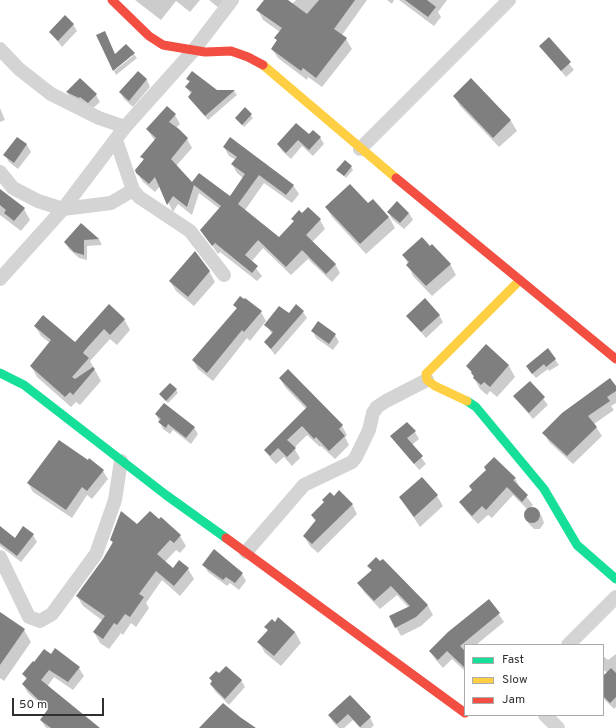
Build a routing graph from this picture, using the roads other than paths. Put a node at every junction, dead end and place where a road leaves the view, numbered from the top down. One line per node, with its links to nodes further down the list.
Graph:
1 (112, 0): 5 (street)
2 (232, 0): 5 (street)
3 (509, 0): 8 (street)
4 (0, 49): 6 (street)
5 (192, 51): 6 (street); 8 (street)
6 (126, 127): 7 (street)
7 (116, 140): 10 (street); 11 (street)
8 (360, 149): 14 (street)
9 (0, 172): 11 (street)
10 (133, 190): 11 (street); 12 (street)
11 (63, 209): 13 (street)
12 (224, 275)
13 (0, 280)
14 (520, 280): 15 (street); 17 (street)
15 (616, 359)
16 (0, 373): 18 (street)
17 (427, 380): 19 (street); 21 (street)
18 (121, 461): 19 (street); 20 (street)
19 (246, 552): 24 (street)
20 (0, 557)
21 (616, 580)
22 (616, 597): 23 (street)
23 (569, 644)
24 (464, 712)
25 (546, 716): 26 (street)
26 (558, 728)

